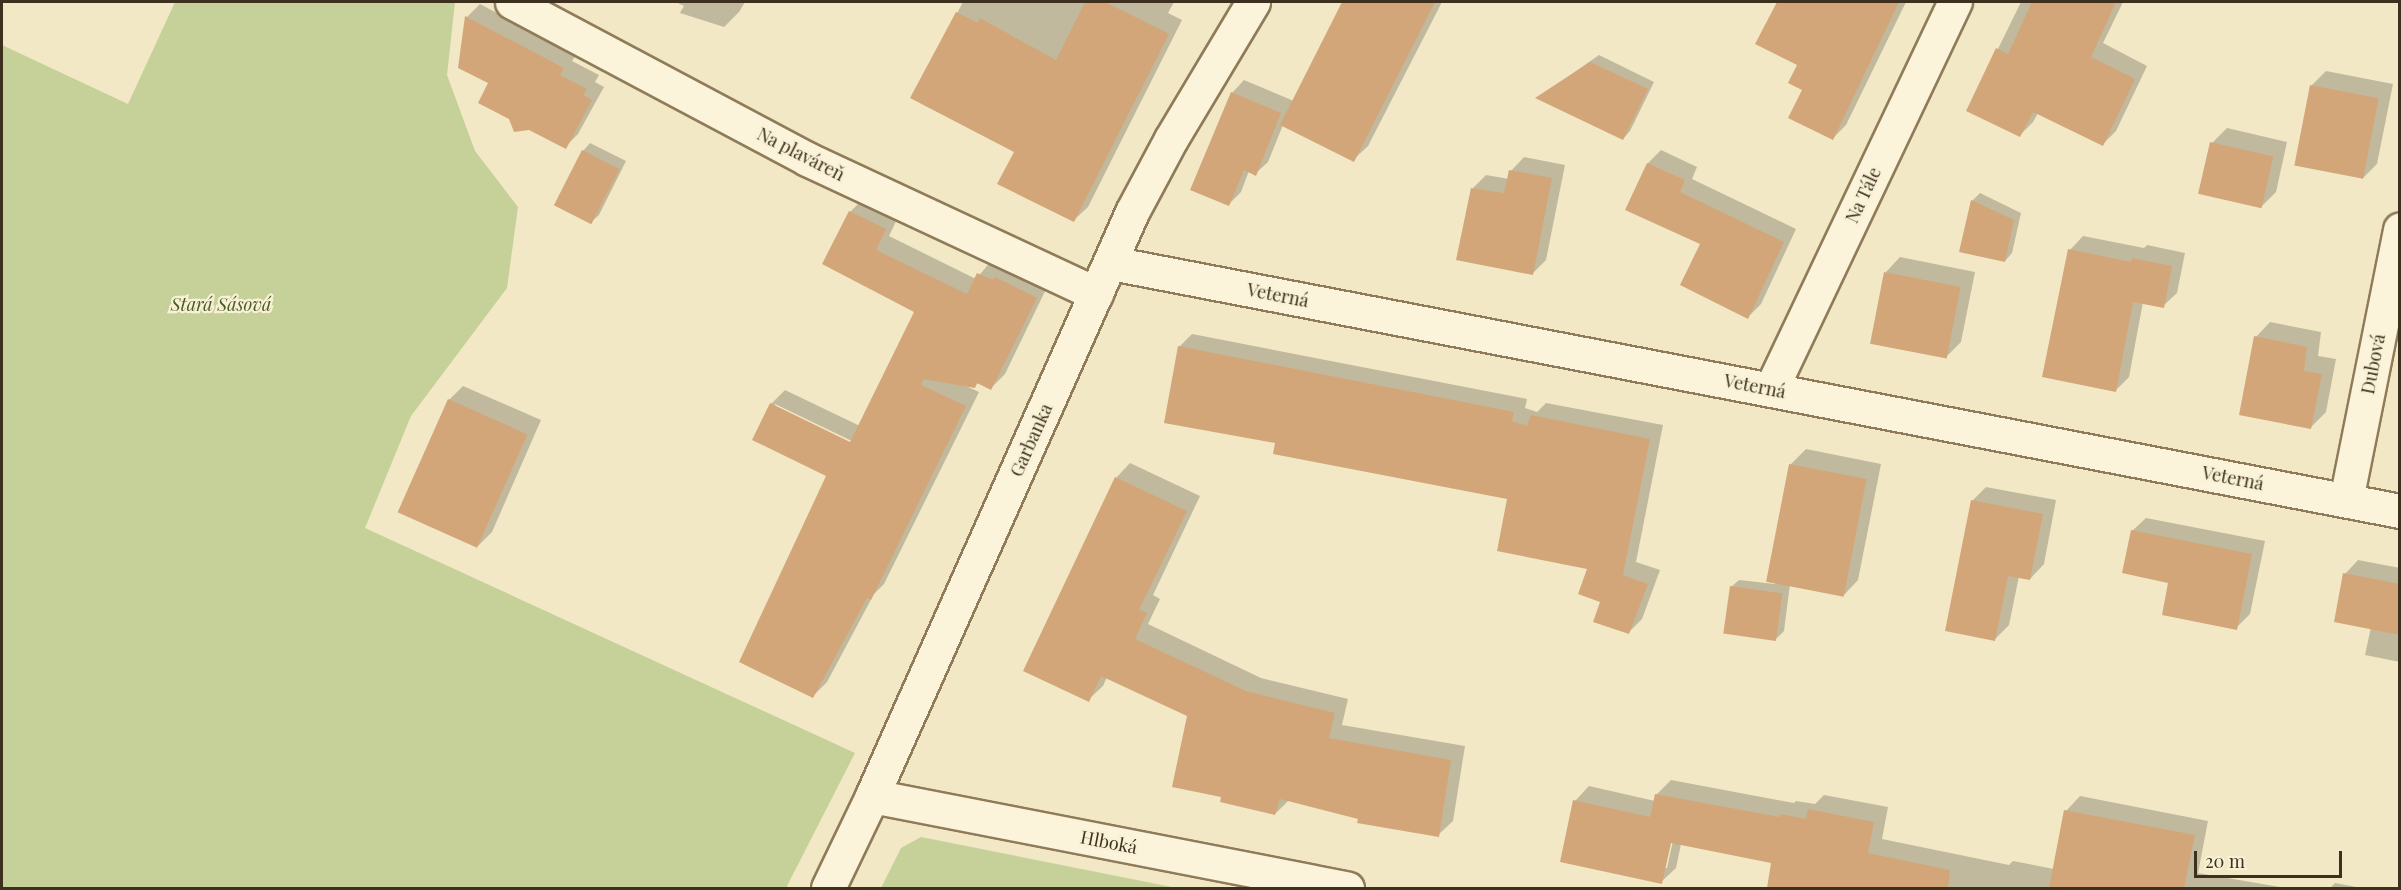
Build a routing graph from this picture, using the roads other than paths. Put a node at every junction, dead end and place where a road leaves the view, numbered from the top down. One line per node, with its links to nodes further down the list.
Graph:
1 (512, 2): 6 (street, Na plaváreň)
2 (1253, 2): 5 (street, Garbanka)
3 (1955, 2): 7 (street, Na Tále)
4 (2400, 229): 8 (street, Dubová)
5 (1111, 263): 6 (street, Garbanka); 7 (street, Veterná)
6 (1096, 294): 10 (street, Garbanka)
7 (1771, 389): 8 (street, Veterná)
8 (2346, 500): 9 (street, Veterná)
9 (2400, 511)
10 (872, 796): 11 (street, Garbanka); 12 (street, Hlboká)
11 (828, 888)
12 (1347, 888)

